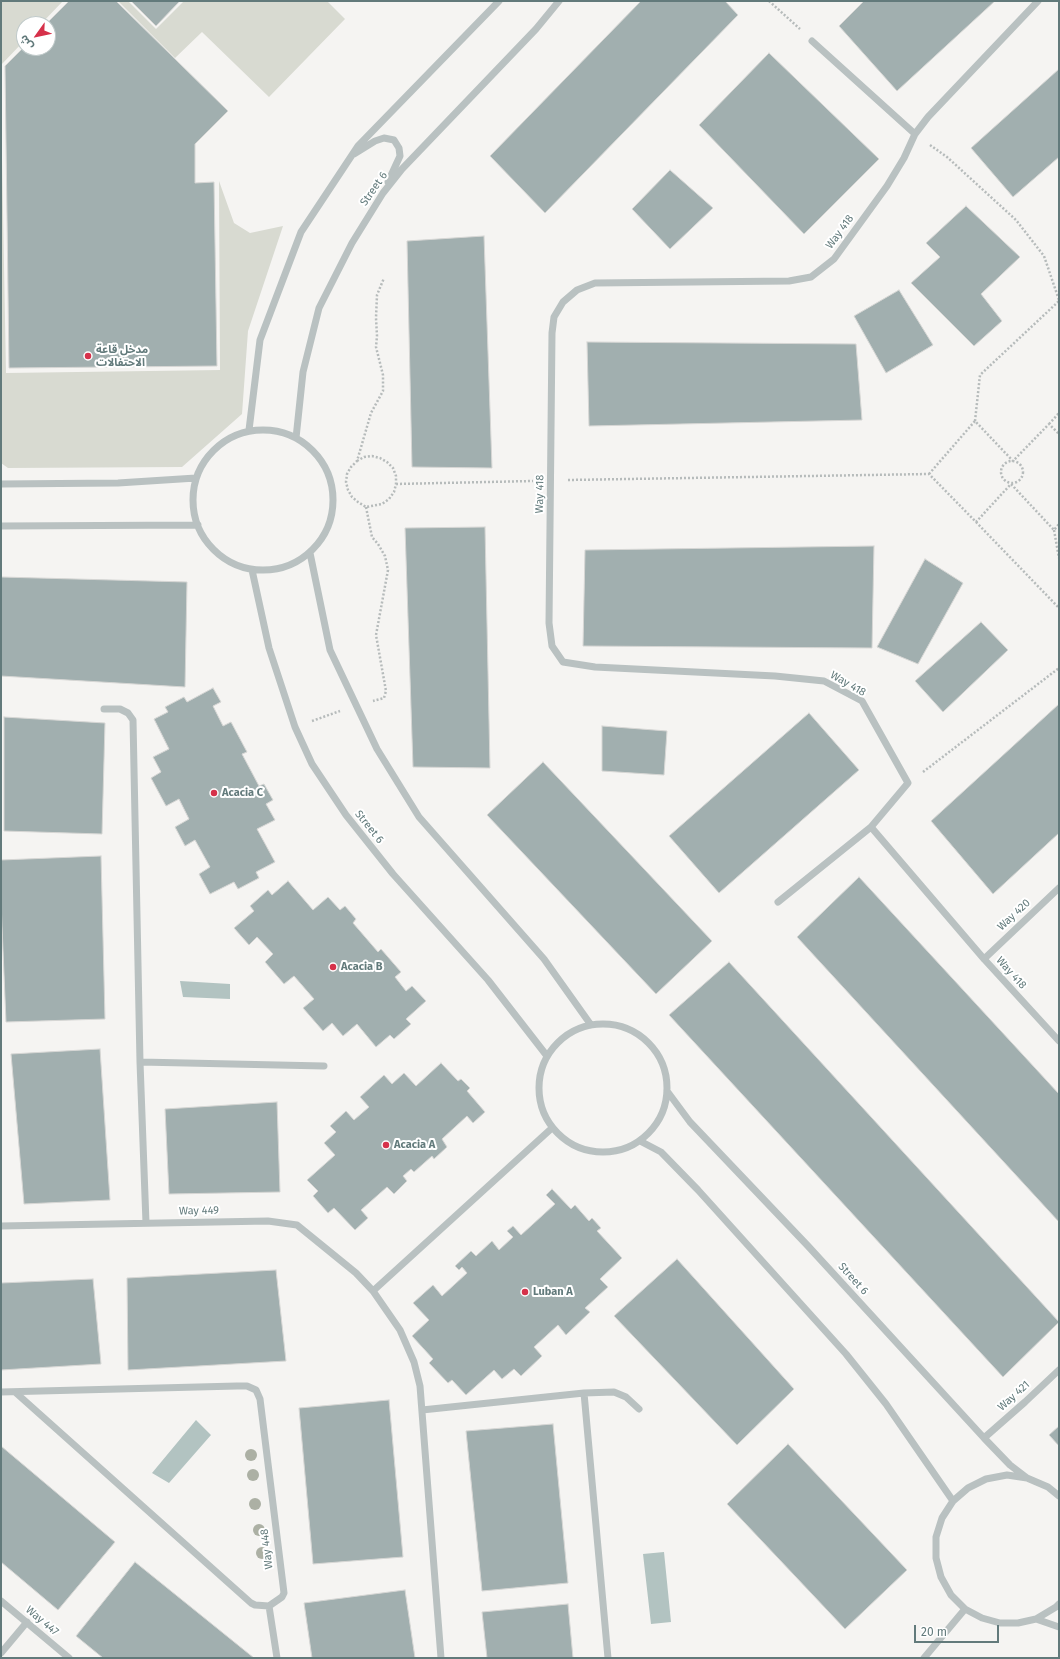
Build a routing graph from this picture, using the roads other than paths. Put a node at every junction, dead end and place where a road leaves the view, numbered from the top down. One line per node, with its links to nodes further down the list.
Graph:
1 (499, 1): 6 (street)
2 (559, 1): 7 (street, Street 6)
3 (1038, 1): 5 (street, Way 418)
4 (812, 41): 5 (street)
5 (915, 134): 17 (street, Way 418)
6 (352, 156): 7 (street); 8 (street)
7 (383, 193): 9 (street, Street 6)
8 (249, 430): 9 (street); 10 (street)
9 (296, 438): 14 (street)
10 (196, 478): 11 (street); 12 (street)
11 (1, 484)
12 (198, 525): 13 (street); 15 (street)
13 (1, 526)
14 (310, 553): 15 (street); 21 (street)
15 (252, 570): 23 (street, Street 6)
16 (104, 709): 24 (street)
17 (871, 827): 19 (street); 20 (street, Way 418)
18 (1059, 888): 20 (street, Way 420)
19 (778, 902)
20 (984, 959): 22 (street, Way 418)
21 (591, 1025): 23 (street); 26 (street)
22 (1059, 1041)
23 (546, 1056): 27 (street)
24 (140, 1062): 25 (street); 29 (street)
25 (324, 1066)
26 (667, 1091): 28 (street); 38 (street, Street 6)
27 (552, 1128): 28 (street); 31 (street)
28 (640, 1141): 41 (street)
29 (146, 1223): 30 (street, Way 449); 31 (street, Way 449)
30 (1, 1226)
31 (373, 1291): 37 (street, Way 449)
32 (1059, 1370): 38 (street, Way 421)
33 (1, 1392): 34 (street, Way 448)
34 (15, 1392): 44 (street); 44 (street, Way 448)
35 (584, 1393): 36 (street); 37 (street); 53 (street)
36 (639, 1409)
37 (422, 1410): 52 (street, Way 449)
38 (984, 1438): 39 (street, Street 6)
39 (1027, 1478): 40 (street); 41 (street)
40 (1059, 1496)
41 (953, 1501): 45 (street)
42 (1, 1601): 47 (street, Way 447)
43 (1059, 1604): 46 (street)
44 (269, 1606): 51 (street)
45 (966, 1609): 46 (street); 54 (street)
46 (1036, 1619): 48 (street)
47 (27, 1622): 49 (street); 50 (street, Way 447)
48 (1059, 1627)
49 (1, 1653)
50 (69, 1658)
51 (277, 1658)
52 (441, 1658)
53 (608, 1658)
54 (924, 1658)

